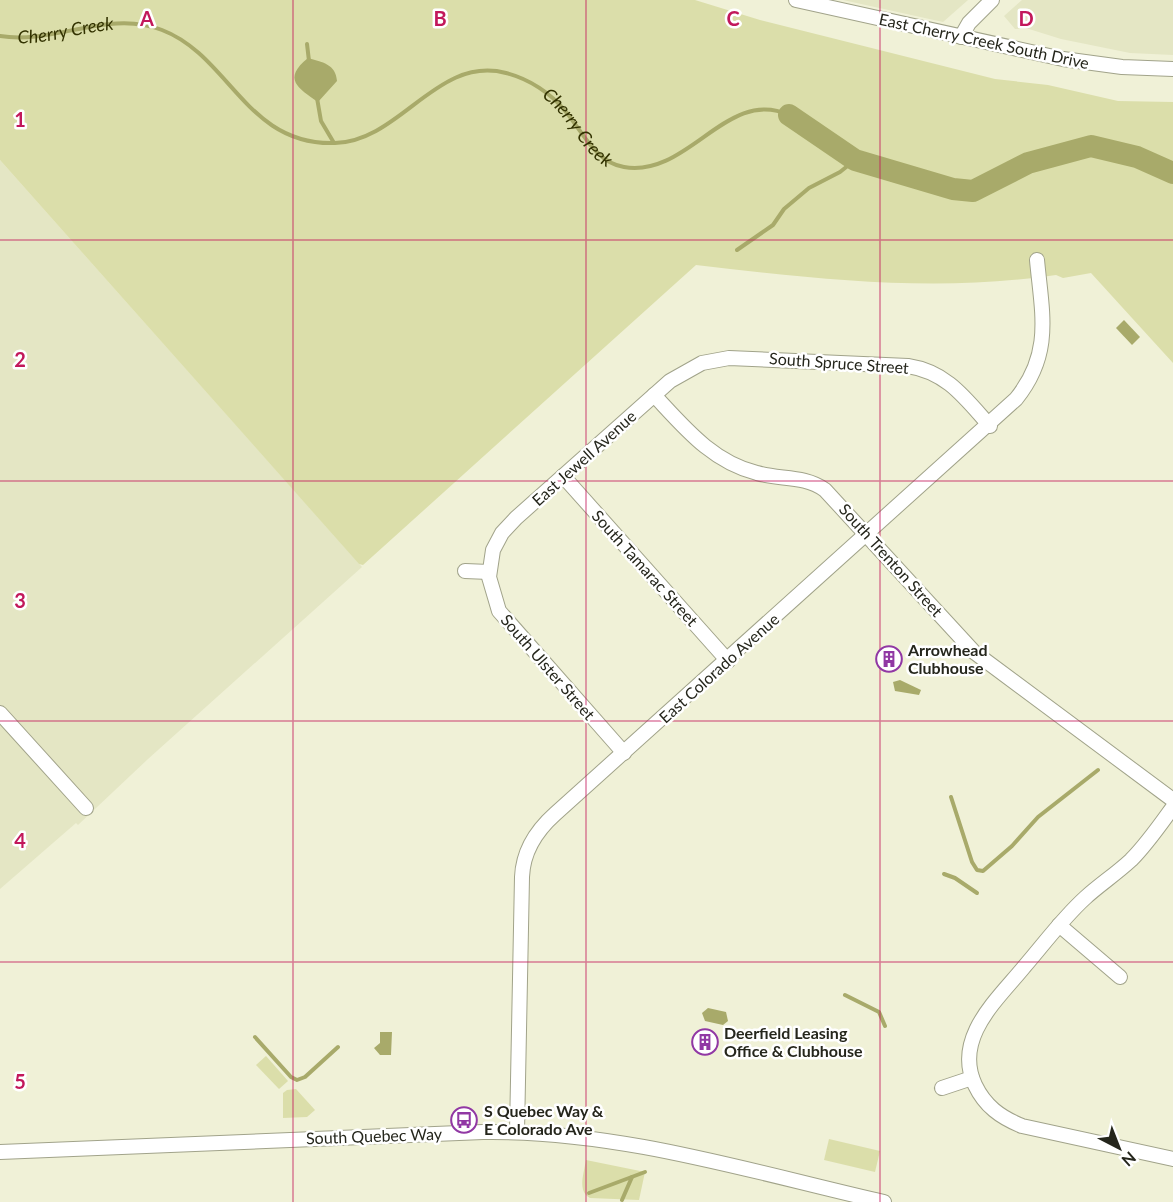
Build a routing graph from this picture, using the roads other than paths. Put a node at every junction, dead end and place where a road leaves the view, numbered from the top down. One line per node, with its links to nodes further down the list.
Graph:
1 (796, 0): 3 (street, East Cherry Creek South Drive)
2 (992, 0): 3 (street)
3 (961, 37): 4 (street, East Cherry Creek South Drive)
4 (1173, 69)
5 (1037, 260): 8 (street, East Colorado Avenue)
6 (702, 363): 7 (street, East Jewell Avenue); 8 (street, South Spruce Street)
7 (654, 395): 9 (street, East Jewell Avenue); 10 (street, South Trenton Street)
8 (990, 426): 10 (street, East Colorado Avenue)
9 (563, 476): 12 (street, East Jewell Avenue); 13 (street, South Tamarac Street)
10 (868, 535): 13 (street, East Colorado Avenue); 16 (street, South Trenton Street)
11 (465, 571): 12 (street)
12 (489, 572): 15 (street, South Ulster Street)
13 (728, 661): 15 (street, East Colorado Avenue)
14 (0, 713): 18 (street)
15 (624, 753): 23 (street, East Colorado Avenue)
16 (1173, 800)
17 (1173, 807): 19 (street)
18 (86, 808)
19 (1059, 925): 20 (street); 21 (street)
20 (1120, 977)
21 (972, 1078): 22 (street); 25 (street)
22 (942, 1088)
23 (517, 1132): 24 (street, South Quebec Way); 26 (street, South Quebec Way)
24 (0, 1152)
25 (1173, 1159)
26 (884, 1202)

